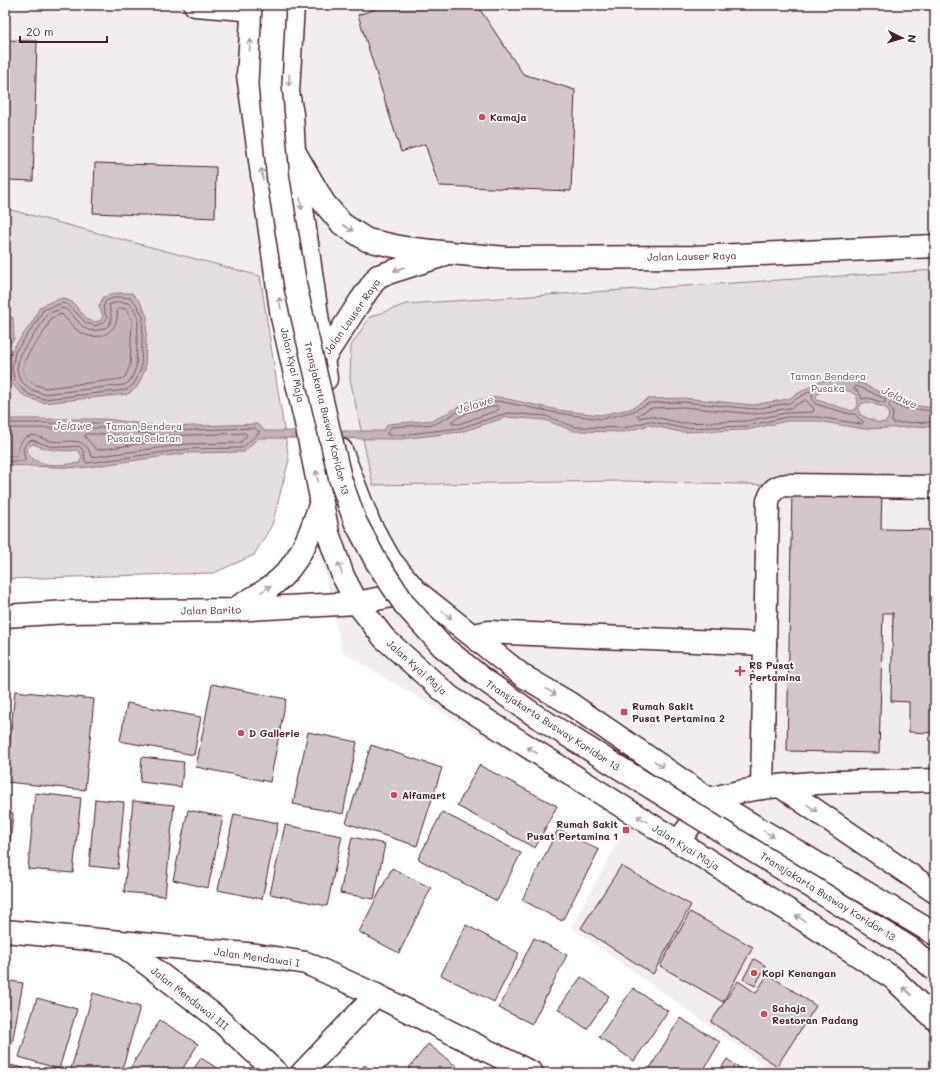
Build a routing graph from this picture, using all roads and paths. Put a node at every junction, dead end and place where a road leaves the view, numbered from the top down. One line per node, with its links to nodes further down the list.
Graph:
1 (195, 5): 2 (main road)
2 (253, 7): 3 (main road); 9 (main road, Jalan Kyai Maja, one-way to 2)
3 (286, 8): 4 (main road, one-way to 4); 24 (main road, Transjakarta Busway Koridor 13, bridge)
4 (294, 151): 6 (main road, Jalan Lauser Raya, one-way to 6); 7 (main road, one-way to 7)
5 (935, 246): 6 (main road, Jalan Lauser Raya)
6 (450, 253): 7 (main road, Jalan Lauser Raya, one-way to 7)
7 (323, 359): 10 (main road)
8 (935, 487): 15 (main road)
9 (322, 501): 11 (main road, Jalan Kyai Maja, one-way to 9); 12 (main road, one-way to 9)
10 (416, 591): 11 (main road, Jalan Barito); 14 (main road, one-way to 14)
11 (357, 603): 12 (main road, Jalan Barito); 19 (main road, Jalan Kyai Maja, one-way to 11)
12 (233, 610): 13 (main road, Jalan Barito)
13 (5, 616)
14 (473, 635): 15 (main road); 18 (main road, one-way to 18)
15 (765, 644): 17 (main road)
16 (935, 780): 17 (main road)
17 (771, 787): 18 (main road); 20 (main road, one-way to 20)
18 (709, 799): 19 (main road); 22 (main road, one-way to 22)
19 (678, 842): 26 (main road, Jalan Kyai Maja, one-way to 19)
20 (935, 892)
21 (5, 931): 23 (main road, Jalan Mendawai I)
22 (935, 934)
23 (118, 942): 25 (main road, Jalan Mendawai I); 27 (main road, Jalan Mendawai III)
24 (935, 970)
25 (376, 994): 28 (main road); 29 (main road, Jalan Mendawai I)
26 (935, 1019)
27 (277, 1073)
28 (302, 1073)
29 (532, 1073)

